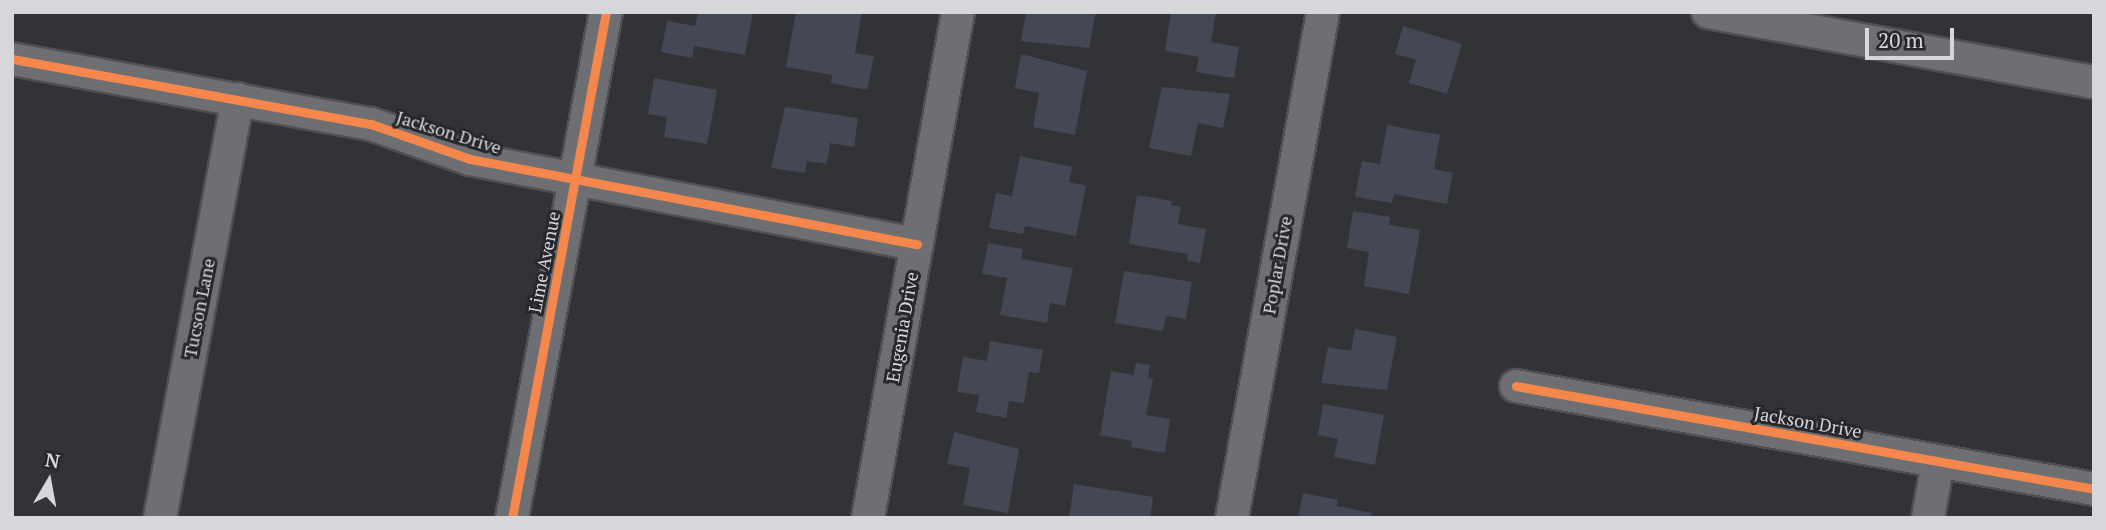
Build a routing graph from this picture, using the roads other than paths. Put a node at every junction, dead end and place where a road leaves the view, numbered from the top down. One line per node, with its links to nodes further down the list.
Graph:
1 (606, 12): 8 (street, Lime Avenue)
2 (958, 12): 9 (street, Eugenia Drive)
3 (1323, 12): 16 (street, Poplar Drive)
4 (1708, 12): 6 (street)
5 (12, 59): 7 (street, Jackson Drive)
6 (2094, 82)
7 (237, 99): 8 (street, Jackson Drive); 13 (street, Tucson Lane)
8 (576, 181): 9 (street, Jackson Drive); 14 (street, Lime Avenue)
9 (917, 244): 15 (street, Eugenia Drive)
10 (1516, 386): 11 (street, Jackson Drive)
11 (1938, 462): 12 (street, Jackson Drive); 17 (street)
12 (2094, 489)
13 (160, 518)
14 (512, 518)
15 (868, 518)
16 (1232, 518)
17 (1928, 518)

